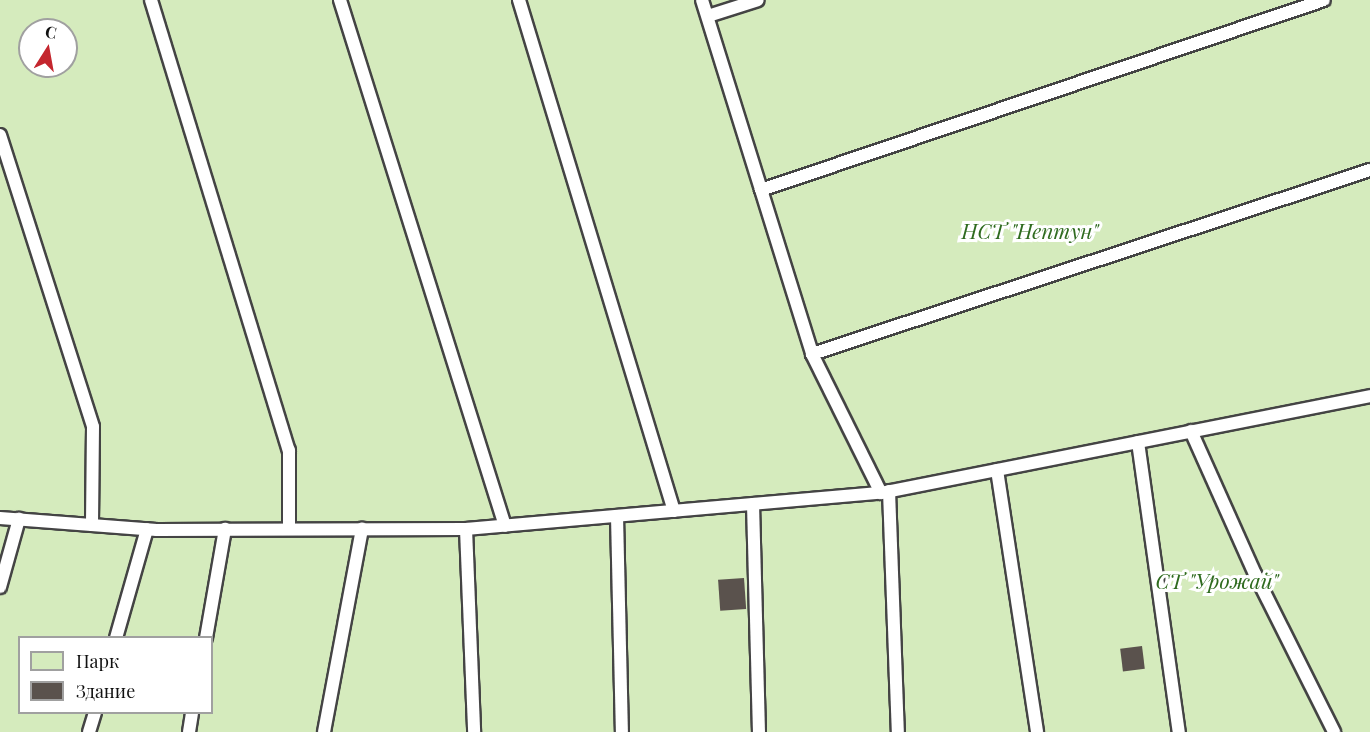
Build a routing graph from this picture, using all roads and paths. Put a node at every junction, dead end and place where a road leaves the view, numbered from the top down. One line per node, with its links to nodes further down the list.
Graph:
1 (151, 0): 26 (lane)
2 (340, 0): 23 (lane)
3 (519, 0): 18 (lane)
4 (702, 0): 7 (lane)
5 (758, 0): 7 (lane)
6 (1324, 0): 10 (lane)
7 (708, 16): 10 (lane)
8 (0, 135): 22 (lane)
9 (1370, 170): 11 (lane)
10 (761, 190): 11 (lane)
11 (812, 354): 16 (lane)
12 (1370, 396): 13 (lane)
13 (1191, 431): 14 (lane); 43 (lane)
14 (1138, 442): 15 (lane); 42 (lane)
15 (997, 470): 16 (lane); 41 (lane)
16 (885, 492): 17 (lane); 40 (lane)
17 (753, 504): 18 (lane); 39 (lane)
18 (674, 510): 19 (lane)
19 (616, 516): 23 (lane); 38 (lane)
20 (0, 518): 21 (lane)
21 (19, 519): 22 (lane); 29 (lane)
22 (92, 525): 24 (lane)
23 (505, 525): 28 (lane)
24 (147, 529): 25 (lane); 30 (lane)
25 (225, 529): 26 (lane); 31 (lane)
26 (289, 529): 27 (lane)
27 (362, 529): 28 (lane); 36 (lane)
28 (466, 529): 37 (lane)
29 (0, 587)
30 (117, 636)
31 (206, 636)
32 (94, 714): 34 (lane)
33 (192, 714): 35 (lane)
34 (89, 732)
35 (189, 732)
36 (324, 732)
37 (474, 732)
38 (622, 732)
39 (759, 732)
40 (898, 732)
41 (1037, 732)
42 (1179, 732)
43 (1334, 732)

